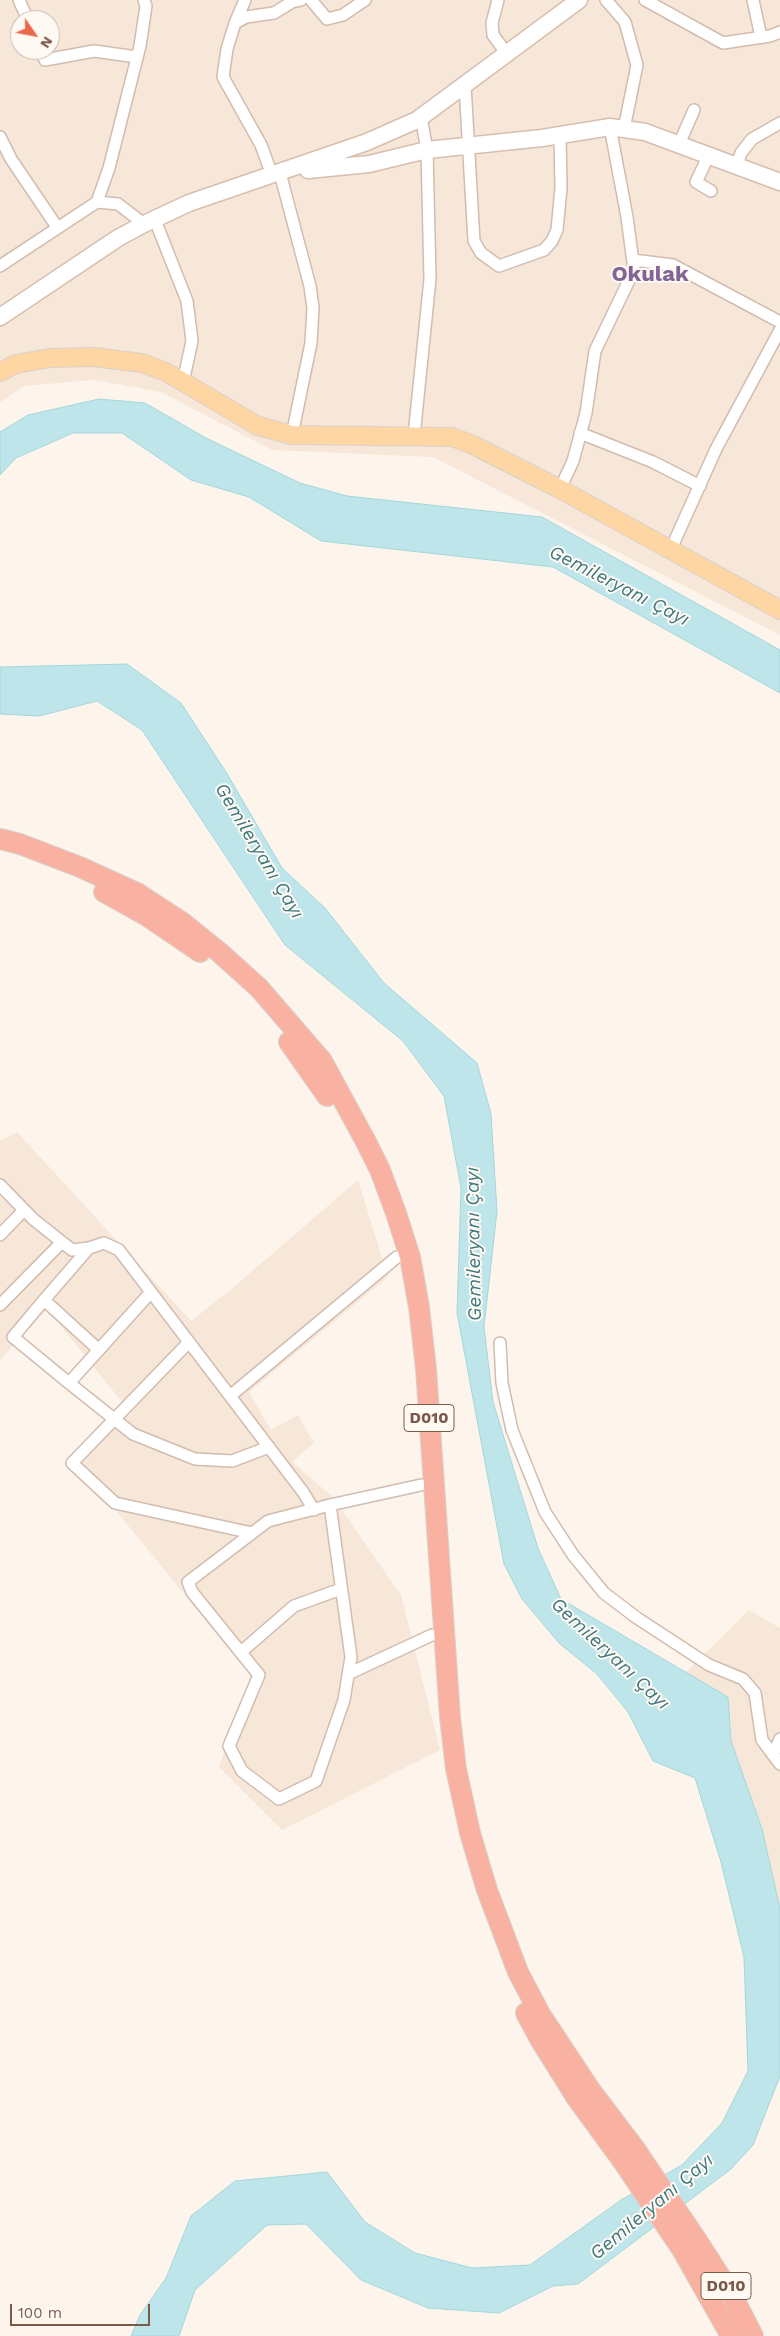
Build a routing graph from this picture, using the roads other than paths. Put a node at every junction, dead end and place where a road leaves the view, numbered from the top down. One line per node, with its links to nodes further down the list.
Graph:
1 (144, 0): 16 (street)
2 (245, 0): 11 (street)
3 (301, 0): 11 (street)
4 (311, 0): 5 (street)
5 (365, 0)
6 (498, 0): 14 (street)
7 (579, 0): 14 (main road)
8 (606, 0): 21 (street)
9 (645, 0): 13 (street)
10 (753, 0): 13 (street)
11 (235, 23): 29 (street)
12 (780, 32): 13 (street)
13 (761, 38)
14 (507, 54): 17 (main road)
15 (60, 57): 16 (street)
16 (137, 57): 32 (street)
17 (465, 85): 19 (main road); 25 (street)
18 (694, 110): 24 (street)
19 (421, 117): 26 (street); 29 (main road)
20 (780, 123): 28 (street)
21 (617, 128): 22 (main road); 24 (main road); 35 (street)
22 (560, 135): 25 (main road); 25 (street)
23 (0, 137): 34 (street)
24 (679, 144): 27 (main road)
25 (468, 146): 26 (main road)
26 (427, 150): 29 (main road); 44 (street)
27 (709, 154): 28 (main road); 31 (street)
28 (737, 165): 30 (main road)
29 (276, 174): 33 (main road); 43 (street)
30 (780, 182)
31 (711, 191)
32 (97, 202): 33 (street); 34 (street)
33 (150, 222): 37 (main road); 41 (street)
34 (56, 227): 36 (street)
35 (633, 260): 38 (street); 42 (street)
36 (0, 266)
37 (0, 317)
38 (780, 322)
39 (780, 330): 45 (street)
40 (0, 372): 41 (main road)
41 (184, 382): 43 (main road)
42 (580, 434): 45 (street); 46 (street)
43 (292, 435): 44 (main road)
44 (414, 436): 46 (main road)
45 (700, 486): 47 (street)
46 (560, 490): 47 (main road)
47 (671, 549): 48 (main road)
48 (780, 610)
49 (0, 839): 77 (highway, D010)
50 (0, 852): 56 (highway, D010)
51 (0, 1185): 52 (street)
52 (24, 1210): 53 (street); 54 (street)
53 (0, 1235)
54 (62, 1242): 55 (street); 59 (street)
55 (89, 1248): 57 (street); 58 (street)
56 (397, 1257): 64 (street); 67 (highway, D010)
57 (151, 1292): 60 (street); 62 (street)
58 (44, 1300): 62 (street); 63 (street)
59 (0, 1305)
60 (189, 1342): 64 (street); 65 (street)
61 (500, 1343): 76 (street)
62 (98, 1350): 63 (street)
63 (70, 1383): 65 (street)
64 (230, 1396): 66 (street)
65 (115, 1419): 66 (street); 70 (street)
66 (269, 1447): 69 (street)
67 (421, 1485): 68 (street); 72 (highway, D010)
68 (330, 1505): 69 (street); 71 (street)
69 (314, 1510): 70 (street)
70 (252, 1533): 73 (street)
71 (341, 1589): 73 (street); 74 (street)
72 (432, 1635): 74 (street); 77 (highway, D010)
73 (241, 1652): 74 (street)
74 (348, 1674)
75 (780, 1739): 76 (street)
76 (776, 1760)
77 (628, 2154): 78 (highway, D010)
78 (689, 2245): 79 (highway, D010); 80 (highway, D010)
79 (732, 2336)
80 (753, 2336)

